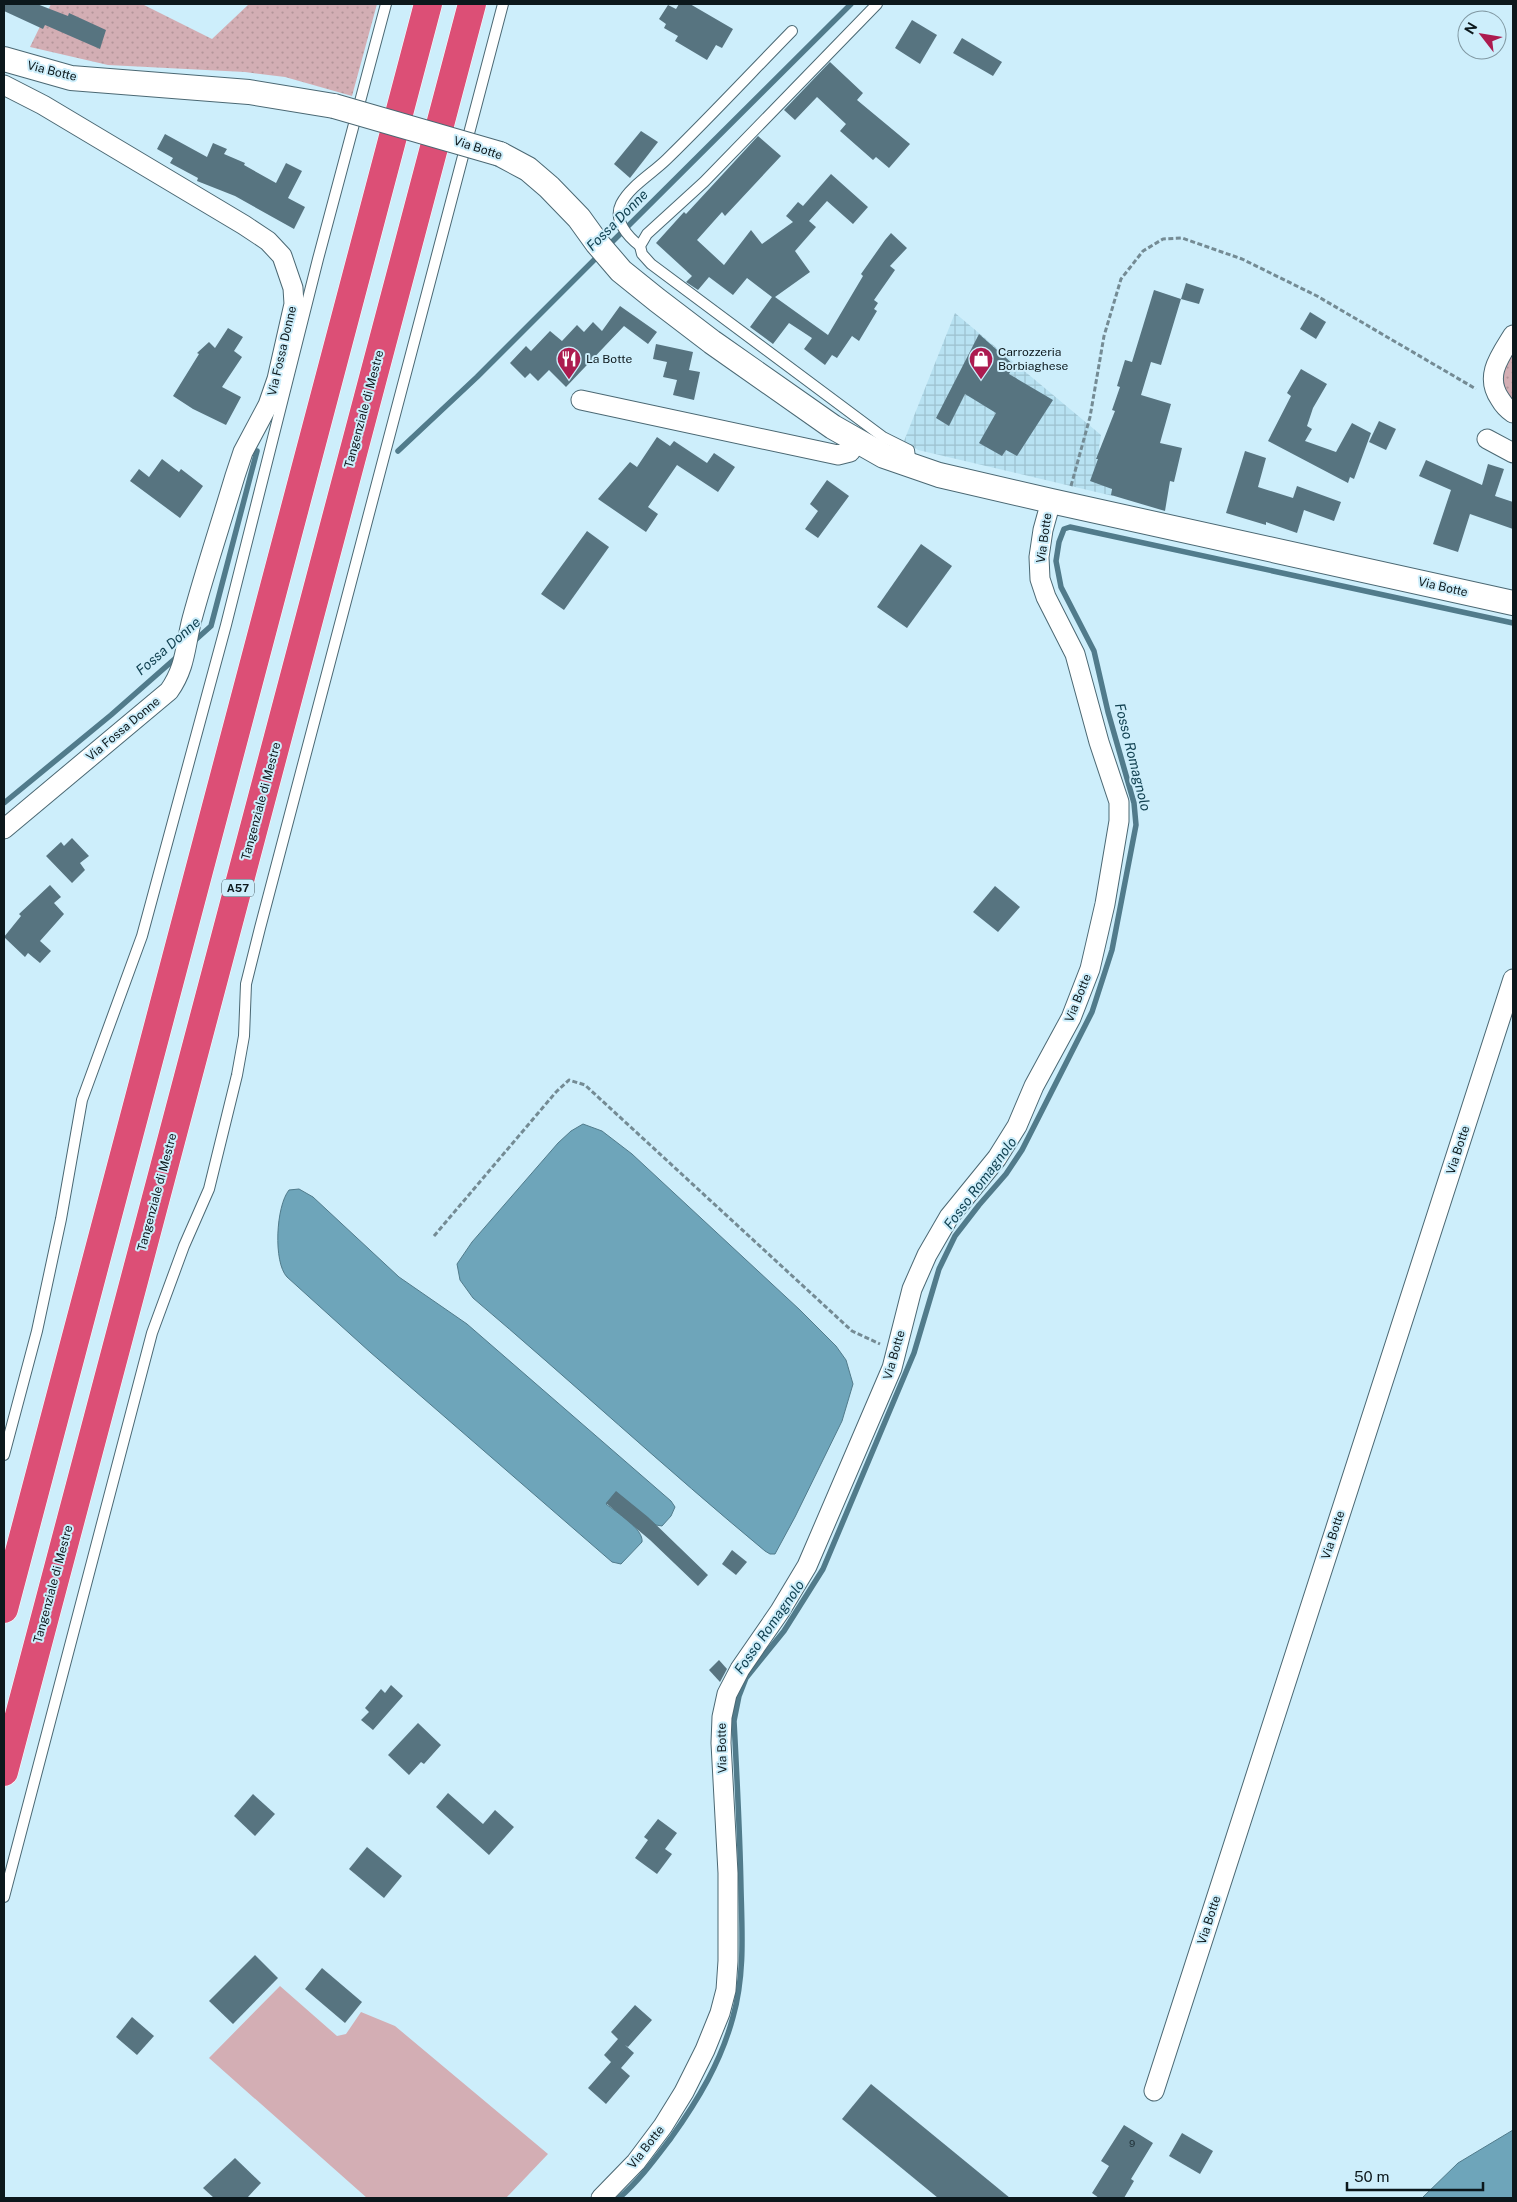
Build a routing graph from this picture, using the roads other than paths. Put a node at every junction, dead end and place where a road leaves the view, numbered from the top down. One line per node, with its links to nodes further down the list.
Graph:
1 (386, 4): 21 (lane)
2 (428, 4): 22 (highway)
3 (472, 4): 23 (highway, Tangenziale di Mestre / A57)
4 (503, 4): 24 (lane)
5 (877, 4): 9 (lane)
6 (792, 31): 9 (lane)
7 (4, 58): 14 (street, Via Botte, bridge)
8 (4, 85): 19 (street, Via Fossa Donne)
9 (640, 246): 16 (lane)
10 (1513, 335): 12 (street)
11 (581, 400): 14 (street)
12 (1513, 413)
13 (1486, 439): 15 (street)
14 (857, 442): 16 (street, Via Botte)
15 (1513, 453)
16 (911, 466): 17 (street, Via Botte)
17 (1058, 502): 18 (street, Via Botte); 26 (street, Via Botte)
18 (1513, 603)
19 (4, 829)
20 (1513, 979): 25 (street, Via Botte)
21 (4, 1455)
22 (4, 1608)
23 (4, 1772)
24 (4, 1897)
25 (1154, 2092)
26 (601, 2198)

